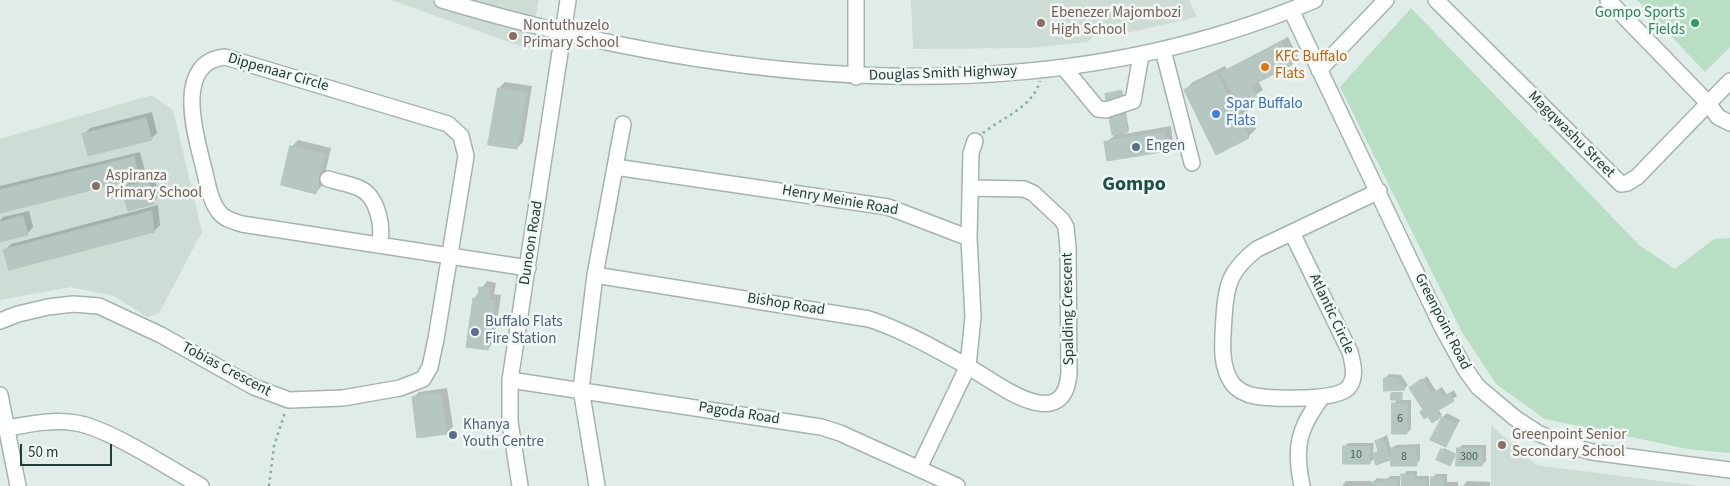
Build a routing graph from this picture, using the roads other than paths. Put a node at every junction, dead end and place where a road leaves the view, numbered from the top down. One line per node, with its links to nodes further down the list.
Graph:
1 (442, 0): 9 (street, Douglas Smith Highway)
2 (568, 0): 9 (street, Dunoon Road)
3 (856, 0): 14 (street)
4 (1315, 0): 8 (street, Douglas Smith Highway)
5 (1386, 0): 13 (street)
6 (1436, 0): 16 (street, Magqwashu Street)
7 (1608, 0): 16 (street)
8 (1291, 10): 10 (street, Douglas Smith Highway); 13 (street, Greenpoint Road)
9 (565, 31): 14 (street, Douglas Smith Highway); 29 (street, Dunoon Road)
10 (1163, 50): 11 (street, Douglas Smith Highway); 20 (street)
11 (1141, 55): 12 (street, Douglas Smith Highway); 12 (street)
12 (1065, 69): 14 (street, Douglas Smith Highway)
13 (1318, 70): 24 (street, Greenpoint Road)
14 (856, 77)
15 (1730, 81): 16 (street, Magqwashu Street)
16 (1708, 103): 17 (street)
17 (1730, 123)
18 (623, 124): 21 (street)
19 (975, 141): 23 (street)
20 (1192, 163)
21 (615, 167): 26 (street, Henry Meinie Road); 30 (street)
22 (328, 179): 27 (street)
23 (970, 188): 26 (street); 32 (street, Spalding Crescent)
24 (1379, 191): 25 (street, Atlantic Circle); 39 (street, Greenpoint Road)
25 (1292, 234): 36 (street, Atlantic Circle); 36 (street, Atlantic Circle)
26 (969, 238): 32 (street)
27 (379, 245): 28 (street, Dippenaar Circle); 28 (street, Dippenaar Circle)
28 (448, 256): 29 (street, Dippenaar Circle); 31 (street, Tobias Crescent)
29 (528, 268): 33 (street, Dunoon Road)
30 (595, 275): 32 (street, Bishop Road); 34 (street)
31 (0, 321)
32 (968, 366): 38 (street)
33 (510, 380): 34 (street, Pagoda Road); 42 (street, Dunoon Road)
34 (581, 390): 38 (street, Pagoda Road); 43 (street)
35 (0, 395): 37 (street)
36 (1322, 397): 45 (street)
37 (7, 428): 40 (street); 41 (street)
38 (919, 468): 44 (street, Pagoda Road)
39 (1730, 470)
40 (18, 486)
41 (201, 486)
42 (520, 486)
43 (597, 486)
44 (957, 486)
45 (1302, 486)

